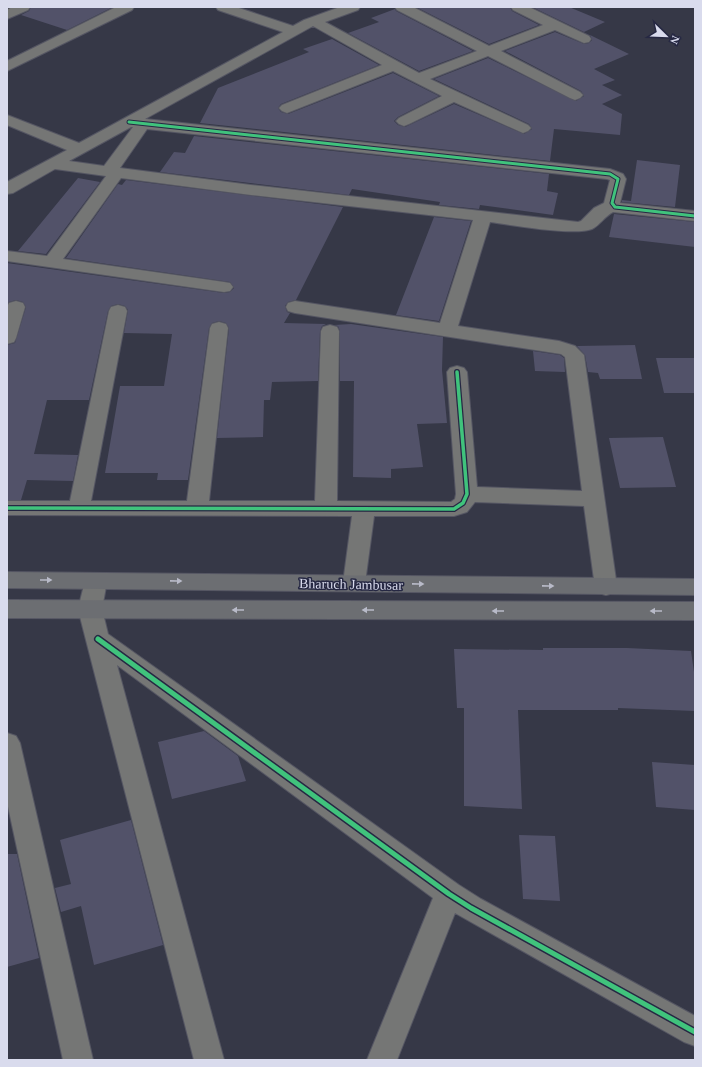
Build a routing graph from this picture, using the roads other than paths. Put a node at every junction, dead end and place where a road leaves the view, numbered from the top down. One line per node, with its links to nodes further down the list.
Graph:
1 (23, 7): 7 (street)
2 (128, 7): 14 (street)
3 (223, 7): 10 (street)
4 (353, 7): 8 (street)
5 (402, 7): 12 (street)
6 (518, 7): 9 (street)
7 (7, 15)
8 (314, 21): 10 (street); 13 (street)
9 (555, 25): 11 (street); 12 (street)
10 (294, 31): 21 (street)
11 (584, 39)
12 (489, 51): 15 (street); 16 (street)
13 (394, 65): 15 (street); 18 (street)
14 (7, 67)
15 (418, 79): 17 (street)
16 (575, 95)
17 (454, 96): 20 (street); 22 (street)
18 (287, 108)
19 (7, 120): 23 (street)
20 (404, 121)
21 (136, 123): 23 (street); 25 (street); 27 (street)
22 (523, 128)
23 (79, 149): 24 (street)
24 (53, 164): 25 (street); 26 (street)
25 (113, 172): 28 (street); 31 (street)
26 (7, 189)
27 (613, 205): 28 (street); 29 (street)
28 (483, 216): 37 (street)
29 (695, 216)
30 (7, 256): 31 (street)
31 (52, 262): 32 (street)
32 (224, 287)
33 (16, 307): 39 (street)
34 (295, 307): 37 (street)
35 (118, 311): 44 (street)
36 (220, 328): 45 (street)
37 (447, 330): 42 (street)
38 (330, 331): 47 (street)
39 (7, 338)
40 (457, 372): 41 (street)
41 (467, 494): 42 (street); 46 (street)
42 (594, 499): 51 (street)
43 (7, 508): 44 (street)
44 (79, 508): 45 (street)
45 (197, 508): 47 (street)
46 (364, 508): 47 (street); 50 (street)
47 (326, 509)
48 (7, 580): 49 (main road, Bharuch Jambusar, one-way to 49)
49 (96, 581): 50 (main road, Bharuch Jambusar, one-way to 50); 54 (street)
50 (354, 583): 51 (main road, Bharuch Jambusar, one-way to 51)
51 (606, 587): 52 (main road, Bharuch Jambusar)
52 (695, 588)
53 (7, 609): 54 (main road, Bharuch Jambusar)
54 (90, 609): 55 (main road, Bharuch Jambusar, one-way to 54); 56 (street)
55 (695, 611)
56 (98, 639): 58 (street); 61 (street)
57 (7, 743): 60 (street)
58 (449, 894): 59 (street); 62 (street)
59 (695, 1032)
60 (78, 1060)
61 (209, 1060)
62 (382, 1060)

